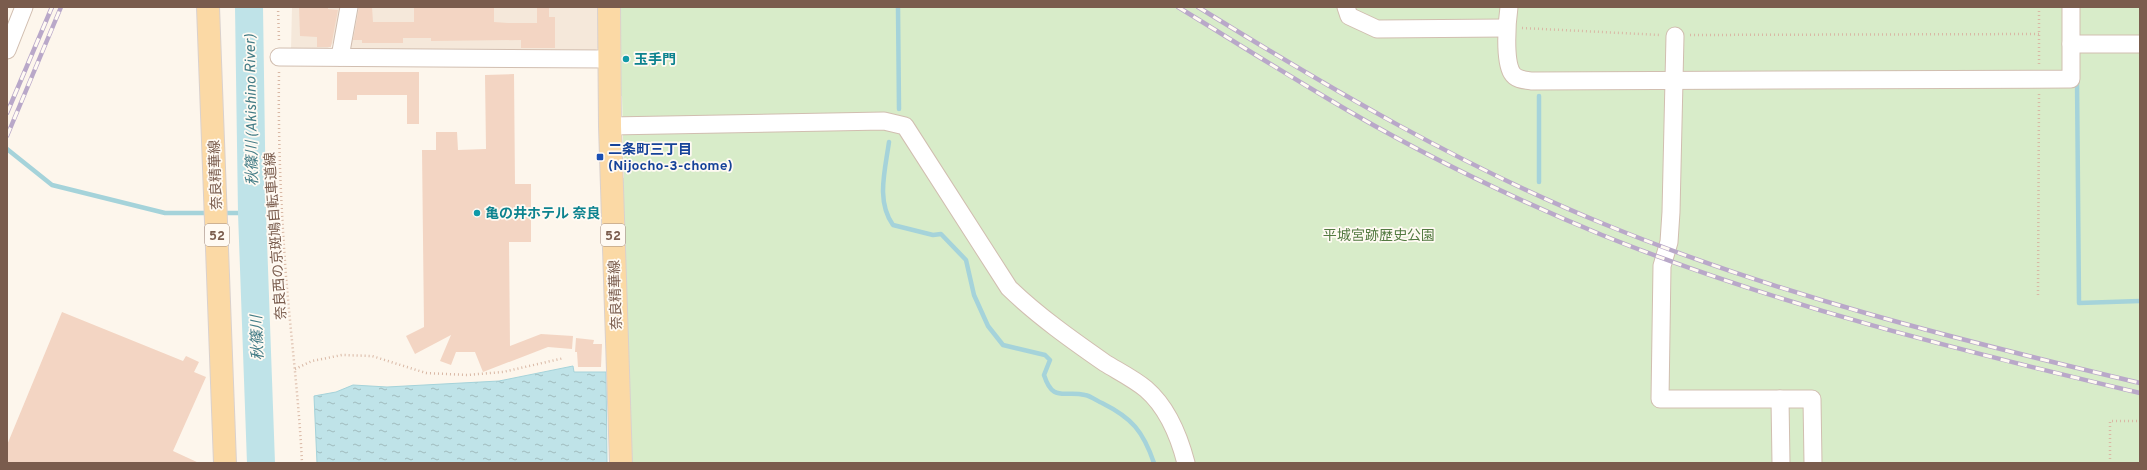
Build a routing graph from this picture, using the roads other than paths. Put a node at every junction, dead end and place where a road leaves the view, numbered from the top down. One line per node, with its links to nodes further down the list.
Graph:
1 (24, 7): 8 (street)
2 (208, 7): 20 (main road, 奈良精華線 / 52)
3 (349, 7): 15 (street)
4 (609, 7): 16 (main road, 奈良精華線 / 52)
5 (1346, 7): 9 (street)
6 (1510, 7): 9 (street)
7 (2071, 7): 11 (street)
8 (12, 26): 13 (street)
9 (1506, 28): 17 (street)
10 (1675, 36): 17 (street)
11 (2071, 44): 12 (street); 17 (street)
12 (2140, 44)
13 (7, 50)
14 (279, 57): 15 (street)
15 (340, 57): 16 (street)
16 (610, 59): 18 (main road, 奈良精華線 / 52)
17 (1675, 79): 19 (street)
18 (610, 126): 21 (main road, 奈良精華線 / 52); 22 (street)
19 (1780, 399): 23 (street); 24 (street)
20 (225, 463)
21 (621, 463)
22 (1186, 463)
23 (1781, 463)
24 (1813, 463)

